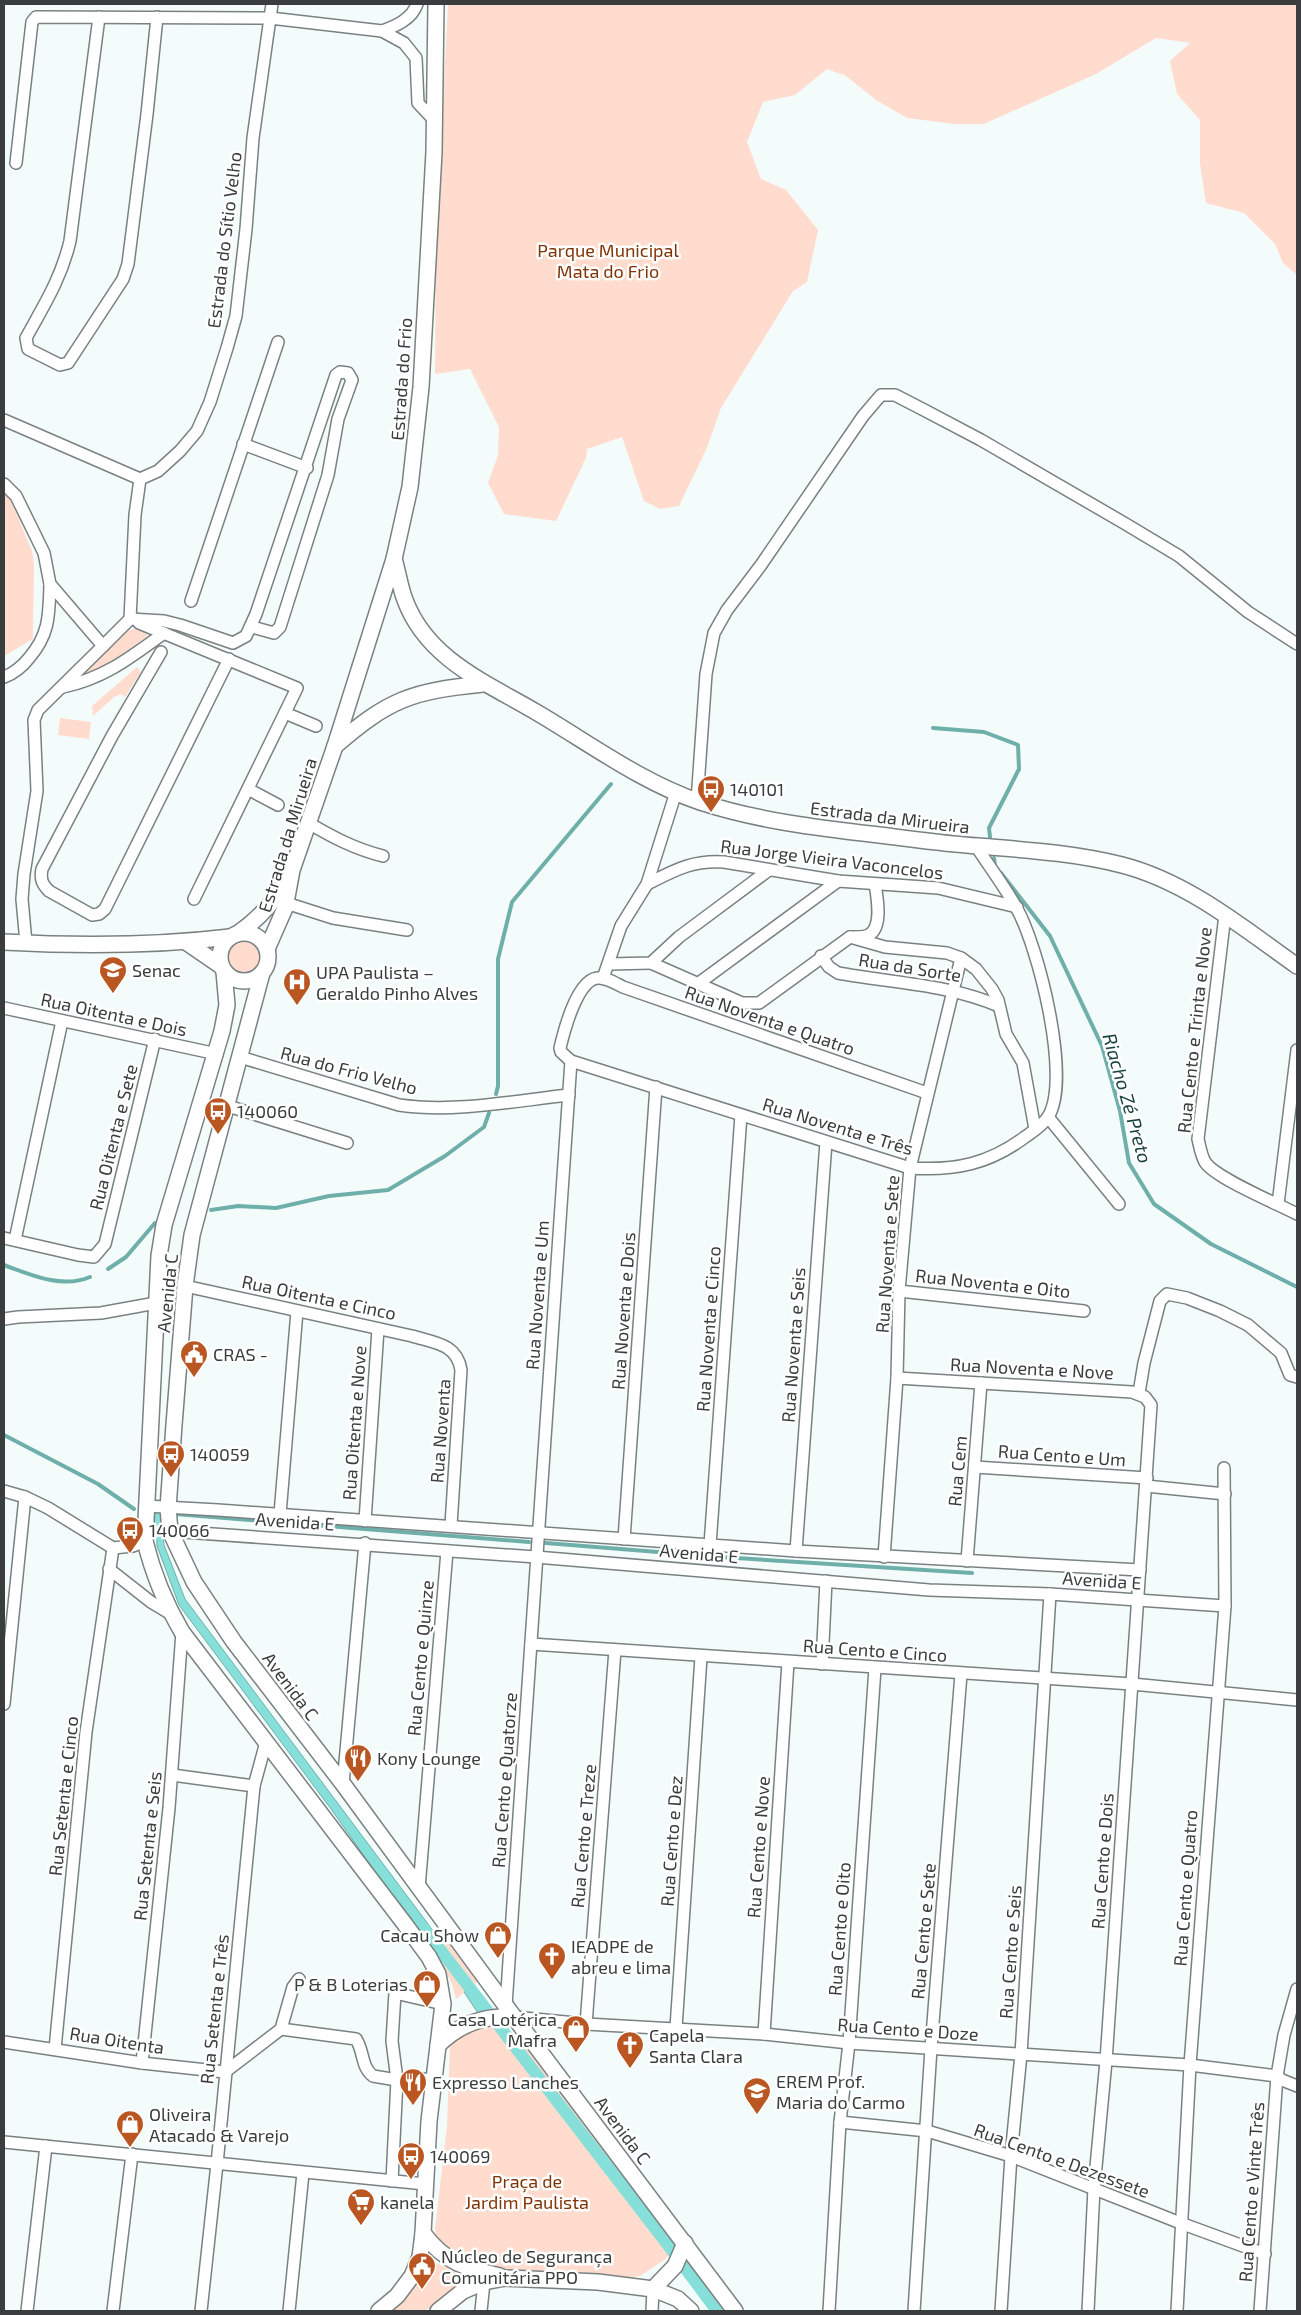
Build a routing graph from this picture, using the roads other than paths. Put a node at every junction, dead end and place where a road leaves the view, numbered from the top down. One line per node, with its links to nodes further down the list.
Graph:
1 (272, 4): 6 (street, Estrada do Sítio Velho)
2 (417, 4): 7 (street)
3 (436, 4): 8 (main road, Estrada do Frio)
4 (98, 17): 5 (street); 5 (street); 9 (street)
5 (157, 17): 6 (street)
6 (270, 18): 7 (street); 14 (street, Estrada do Sítio Velho)
7 (382, 31): 8 (street)
8 (434, 120): 16 (main road, Estrada do Frio)
9 (16, 163)
10 (278, 342): 12 (street)
11 (4, 420): 14 (street)
12 (243, 444): 13 (street); 18 (street)
13 (307, 468): 20 (street); 20 (street)
14 (140, 479): 19 (street)
15 (4, 484): 17 (street)
16 (394, 559): 27 (main road, Estrada da Mirueira); 31 (main road, Estrada do Frio)
17 (50, 584): 23 (street); 26 (street)
18 (191, 601)
19 (130, 619): 20 (street); 21 (street); 23 (street)
20 (252, 626)
21 (164, 634): 25 (street); 28 (street)
22 (1297, 644): 34 (street)
23 (103, 646): 28 (street)
24 (161, 652): 25 (street)
25 (229, 659): 29 (street)
26 (4, 677)
27 (483, 684): 31 (main road, Estrada da Mirueira); 33 (main road, Estrada da Mirueira)
28 (63, 687): 53 (street)
29 (285, 713): 30 (street); 32 (street)
30 (316, 726)
31 (335, 746): 36 (main road, Estrada da Mirueira)
32 (248, 790): 35 (street); 44 (street)
33 (676, 792): 34 (main road, Estrada da Mirueira); 42 (street)
34 (697, 801): 37 (main road, Estrada da Mirueira)
35 (278, 805)
36 (307, 822): 38 (street); 39 (main road, Estrada da Mirueira)
37 (976, 846): 46 (street); 47 (main road, Estrada da Mirueira)
38 (383, 856)
39 (292, 870): 45 (main road, Estrada da Mirueira); 49 (main road, Estrada da Mirueira)
40 (769, 870): 41 (street, Rua Jorge Vieira Vaconcelos); 42 (street, Rua Jorge Vieira Vaconcelos); 57 (street)
41 (838, 881): 43 (street, Rua Jorge Vieira Vaconcelos); 63 (street)
42 (647, 884): 58 (street)
43 (875, 884): 46 (street, Rua Jorge Vieira Vaconcelos); 50 (street)
44 (194, 899)
45 (286, 903): 48 (street); 54 (main road, Estrada da Mirueira)
46 (1016, 907): 78 (street)
47 (1224, 915): 59 (main road, Estrada da Mirueira); 84 (street, Rua Cento e Trinta e Nove)
48 (408, 930)
49 (233, 935): 52 (main road, Estrada da Mirueira); 54 (main road, Estrada da Mirueira); 60 (main road)
50 (850, 937): 55 (street); 56 (street)
51 (4, 942): 53 (main road, Estrada da Mirueira)
52 (186, 942): 53 (main road, Estrada da Mirueira); 60 (main road)
53 (26, 943)
54 (267, 949): 61 (main road, Estrada da Mirueira)
55 (821, 956): 63 (street); 64 (street, Rua da Sorte)
56 (960, 958): 64 (street, Rua Noventa e Sete); 65 (street)
57 (651, 963): 58 (street); 63 (street)
58 (609, 964): 62 (street)
59 (1297, 966)
60 (222, 969): 61 (main road); 70 (main road, Avenida C)
61 (262, 973): 71 (main road, Avenida C)
62 (603, 978): 72 (street); 74 (street, Rua Noventa e Quatro)
63 (700, 983)
64 (952, 991): 65 (street, Rua da Sorte); 74 (street, Rua Noventa e Sete)
65 (999, 1006): 79 (street)
66 (4, 1008): 67 (street, Rua Oitenta e Dois)
67 (62, 1021): 68 (street, Rua Oitenta e Dois); 86 (street)
68 (155, 1039): 70 (street, Rua Oitenta e Dois); 86 (street, Rua Oitenta e Sete)
69 (1297, 1050): 84 (street)
70 (217, 1054): 89 (main road, Avenida C)
71 (240, 1057): 75 (street, Rua do Frio Velho); 76 (main road, Avenida C)
72 (571, 1061): 73 (street, Rua Noventa e Três); 75 (street, Rua Noventa e Um)
73 (656, 1086): 77 (street, Rua Noventa e Três); 114 (street, Rua Noventa e Dois)
74 (927, 1093): 82 (street, Rua Noventa e Sete)
75 (569, 1095): 113 (street, Rua Noventa e Um)
76 (228, 1106): 81 (street); 87 (main road, Avenida C)
77 (741, 1115): 80 (street, Rua Noventa e Três); 117 (street, Rua Noventa e Cinco)
78 (1048, 1117): 79 (street, Rua Noventa e Três); 83 (street)
79 (1035, 1129): 82 (street, Rua Noventa e Três)
80 (826, 1142): 82 (street, Rua Noventa e Três); 120 (street, Rua Noventa e Seis)
81 (347, 1143)
82 (910, 1168): 88 (street, Rua Noventa e Sete)
83 (1119, 1204)
84 (1278, 1204): 85 (street, Rua Cento e Trinta e Nove)
85 (1297, 1214)
86 (9, 1239)
87 (185, 1286): 90 (street, Rua Oitenta e Cinco); 95 (main road, Avenida C)
88 (899, 1291): 91 (street, Rua Noventa e Oito); 98 (street, Rua Noventa e Sete)
89 (156, 1303): 92 (street); 94 (main road, Avenida C)
90 (298, 1310): 93 (street, Rua Oitenta e Cinco); 109 (street)
91 (1084, 1310)
92 (4, 1320)
93 (378, 1328): 96 (street, Rua Oitenta e Cinco); 110 (street, Rua Oitenta e Nove)
94 (156, 1334): 95 (main road); 107 (main road, Avenida C)
95 (181, 1335): 108 (main road, Avenida C)
96 (444, 1346): 111 (street, Rua Noventa)
97 (1297, 1377): 100 (street)
98 (896, 1378): 99 (street, Rua Noventa e Nove); 122 (street, Rua Noventa e Sete)
99 (981, 1383): 100 (street, Rua Noventa e Nove); 101 (street, Rua Cem)
100 (1139, 1393): 103 (street, Rua Cento e Dois)
101 (975, 1467): 103 (street, Rua Cento e Um); 123 (street, Rua Cem)
102 (1224, 1468): 105 (street, Rua Cento e Quatro)
103 (1146, 1482): 105 (street, Rua Cento e Um); 125 (street, Rua Cento e Dois)
104 (4, 1492): 106 (street)
105 (1225, 1494): 129 (street, Rua Cento e Quatro)
106 (25, 1497): 118 (street); 143 (street)
107 (146, 1506): 108 (street, Avenida E); 115 (main road, Avenida C)
108 (168, 1508): 109 (street, Avenida E); 112 (main road, Avenida C)
109 (280, 1514): 110 (street, Avenida E)
110 (365, 1521): 111 (street, Avenida E)
111 (451, 1526): 113 (street, Avenida E)
112 (170, 1531): 116 (street, Avenida E); 146 (main road, Avenida C)
113 (537, 1533): 114 (street, Avenida E); 121 (street, Rua Noventa e Um)
114 (624, 1538): 117 (street, Avenida E)
115 (146, 1541): 118 (street); 130 (main road, Avenida C)
116 (364, 1543): 119 (street, Avenida E); 146 (street)
117 (710, 1545): 120 (street, Avenida E)
118 (112, 1548): 124 (street, Rua Setenta e Cinco)
119 (447, 1551): 121 (street, Avenida E); 148 (street, Rua Cento e Quinze)
120 (796, 1551): 122 (street, Avenida E)
121 (536, 1557): 126 (street, Avenida E); 132 (street, Rua Cento e Quatorze)
122 (884, 1557): 123 (street, Avenida E)
123 (967, 1561): 125 (street, Avenida E)
124 (109, 1569): 130 (street); 161 (street, Rua Setenta e Cinco)
125 (1140, 1570): 128 (street, Rua Cento e Dois)
126 (826, 1581): 127 (street, Avenida E); 136 (street)
127 (1050, 1594): 128 (street, Avenida E); 139 (street, Rua Cento e Seis)
128 (1139, 1600): 129 (street, Avenida E); 140 (street, Rua Cento e Dois)
129 (1225, 1606): 141 (street, Rua Cento e Quatro)
130 (171, 1614): 131 (main road, Avenida C)
131 (182, 1632): 144 (main road, Avenida C); 145 (street, Rua Setenta e Seis)
132 (531, 1644): 133 (street, Rua Cento e Cinco); 152 (street, Rua Cento e Quatorze)
133 (615, 1650): 134 (street, Rua Cento e Cinco); 153 (street, Rua Cento e Treze)
134 (701, 1657): 135 (street, Rua Cento e Cinco); 154 (street, Rua Cento e Dez)
135 (788, 1662): 136 (street, Rua Cento e Cinco); 156 (street, Rua Cento e Nove)
136 (822, 1664): 137 (street, Rua Cento e Cinco)
137 (875, 1668): 138 (street, Rua Cento e Cinco); 158 (street, Rua Cento e Oito)
138 (961, 1674): 139 (street, Rua Cento e Cinco); 160 (street, Rua Cento e Sete)
139 (1046, 1680): 140 (street, Rua Cento e Cinco); 162 (street, Rua Cento e Seis)
140 (1132, 1684): 141 (street, Rua Cento e Cinco); 163 (street, Rua Cento e Dois)
141 (1218, 1692): 142 (street, Rua Cento e Cinco); 165 (street, Rua Cento e Quatro)
142 (1297, 1700)
143 (4, 1704)
144 (266, 1742): 147 (street, Rua Setenta e Três); 151 (main road, Avenida C)
145 (172, 1775): 147 (street); 164 (street, Rua Setenta e Seis)
146 (343, 1784): 148 (main road, Avenida C)
147 (254, 1786): 166 (street, Rua Setenta e Três)
148 (419, 1888): 152 (main road, Avenida C)
149 (299, 1979): 155 (street)
150 (1297, 1989): 167 (street, Rua Cento e Vinte Três)
151 (442, 2009): 159 (main road, Avenida C); 169 (street)
152 (510, 2011): 153 (street, Rua Cento e Doze); 159 (main road); 185 (main road, Avenida C)
153 (586, 2024): 154 (street, Rua Cento e Doze)
154 (676, 2028): 156 (street, Rua Cento e Doze)
155 (280, 2029): 166 (street); 169 (street)
156 (764, 2034): 158 (street, Rua Cento e Doze)
157 (4, 2042): 161 (street, Rua Oitenta)
158 (849, 2043): 160 (street, Rua Cento e Doze); 171 (street, Rua Cento e Oito)
159 (438, 2045): 168 (main road, Avenida C)
160 (931, 2048): 162 (street, Rua Cento e Doze); 172 (street, Rua Cento e Sete)
161 (56, 2049): 164 (street, Rua Oitenta)
162 (1021, 2054): 163 (street, Rua Cento e Doze); 176 (street, Rua Cento e Seis)
163 (1106, 2061): 165 (street, Rua Cento e Doze); 181 (street, Rua Cento e Dois)
164 (142, 2063): 166 (street, Rua Oitenta)
165 (1190, 2065): 167 (street, Rua Cento e Doze); 182 (street, Rua Cento e Quatro)
166 (225, 2072): 177 (street, Rua Setenta e Três)
167 (1277, 2076): 170 (street, Rua Cento e Doze); 184 (street, Rua Cento e Vinte Três)
168 (433, 2079): 169 (street); 180 (main road, Avenida C)
169 (396, 2080): 179 (street)
170 (1297, 2086)
171 (840, 2122): 172 (street, Rua Cento e Dezessete); 199 (street, Rua Cento e Oito)
172 (927, 2131): 176 (street, Rua Cento e Dezessete); 200 (street, Rua Cento e Sete)
173 (4, 2142): 174 (street)
174 (46, 2146): 175 (street); 189 (street)
175 (132, 2154): 177 (street); 190 (street)
176 (1011, 2156): 181 (street, Rua Cento e Dezessete); 201 (street, Rua Cento e Seis)
177 (217, 2164): 178 (street); 191 (street, Rua Setenta e Três)
178 (303, 2173): 179 (street); 192 (street)
179 (392, 2181): 180 (street)
180 (424, 2184): 183 (main road, Avenida C)
181 (1094, 2188): 182 (street, Rua Cento e Dezessete); 202 (street, Rua Cento e Dois)
182 (1183, 2224): 184 (street, Rua Cento e Dezessete); 203 (street, Rua Cento e Quatro)
183 (424, 2233): 186 (main road); 193 (main road, Avenida C)
184 (1265, 2254): 204 (street, Rua Cento e Vinte Três)
185 (681, 2255): 188 (main road); 198 (main road, Avenida C)
186 (505, 2278): 187 (main road); 188 (main road)
187 (484, 2282): 194 (main road); 195 (street)
188 (653, 2289): 196 (street); 197 (main road)
189 (27, 2311)
190 (113, 2311)
191 (201, 2311)
192 (289, 2311)
193 (379, 2311)
194 (438, 2311)
195 (482, 2311)
196 (652, 2311)
197 (692, 2311)
198 (735, 2311)
199 (829, 2311)
200 (914, 2311)
201 (1001, 2311)
202 (1088, 2311)
203 (1177, 2311)
204 (1260, 2311)

